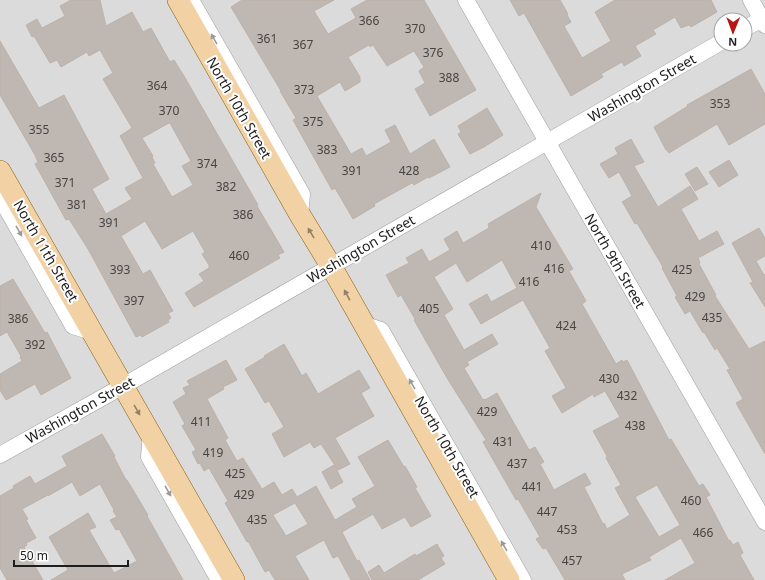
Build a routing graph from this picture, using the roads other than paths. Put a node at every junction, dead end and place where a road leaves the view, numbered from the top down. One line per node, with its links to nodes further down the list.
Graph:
1 (178, 0): 11 (main road, North 10th Street)
2 (191, 0): 11 (street, North 10th Street, one-way to 2)
3 (466, 0): 8 (street, North 9th Street)
4 (751, 0): 5 (street)
5 (764, 21): 6 (street)
6 (753, 25)
7 (713, 47): 8 (street, Washington Street)
8 (547, 143): 12 (street, Washington Street); 18 (street, North 9th Street)
9 (0, 170): 14 (main road, North 11th Street)
10 (0, 197): 14 (street, North 11th Street, one-way to 14)
11 (300, 215): 12 (main road, North 10th Street, one-way to 11)
12 (331, 266): 13 (main road, North 10th Street, one-way to 12); 15 (street, Washington Street)
13 (363, 324): 21 (main road, North 10th Street); 22 (street, North 10th Street, one-way to 13)
14 (92, 332): 15 (main road, North 11th Street)
15 (123, 386): 16 (main road, North 11th Street, one-way to 16); 17 (street, Washington Street)
16 (150, 434): 19 (street, one-way to 19); 20 (main road, North 11th Street)
17 (0, 455)
18 (765, 522)
19 (219, 580)
20 (234, 580)
21 (509, 580)
22 (523, 580)

